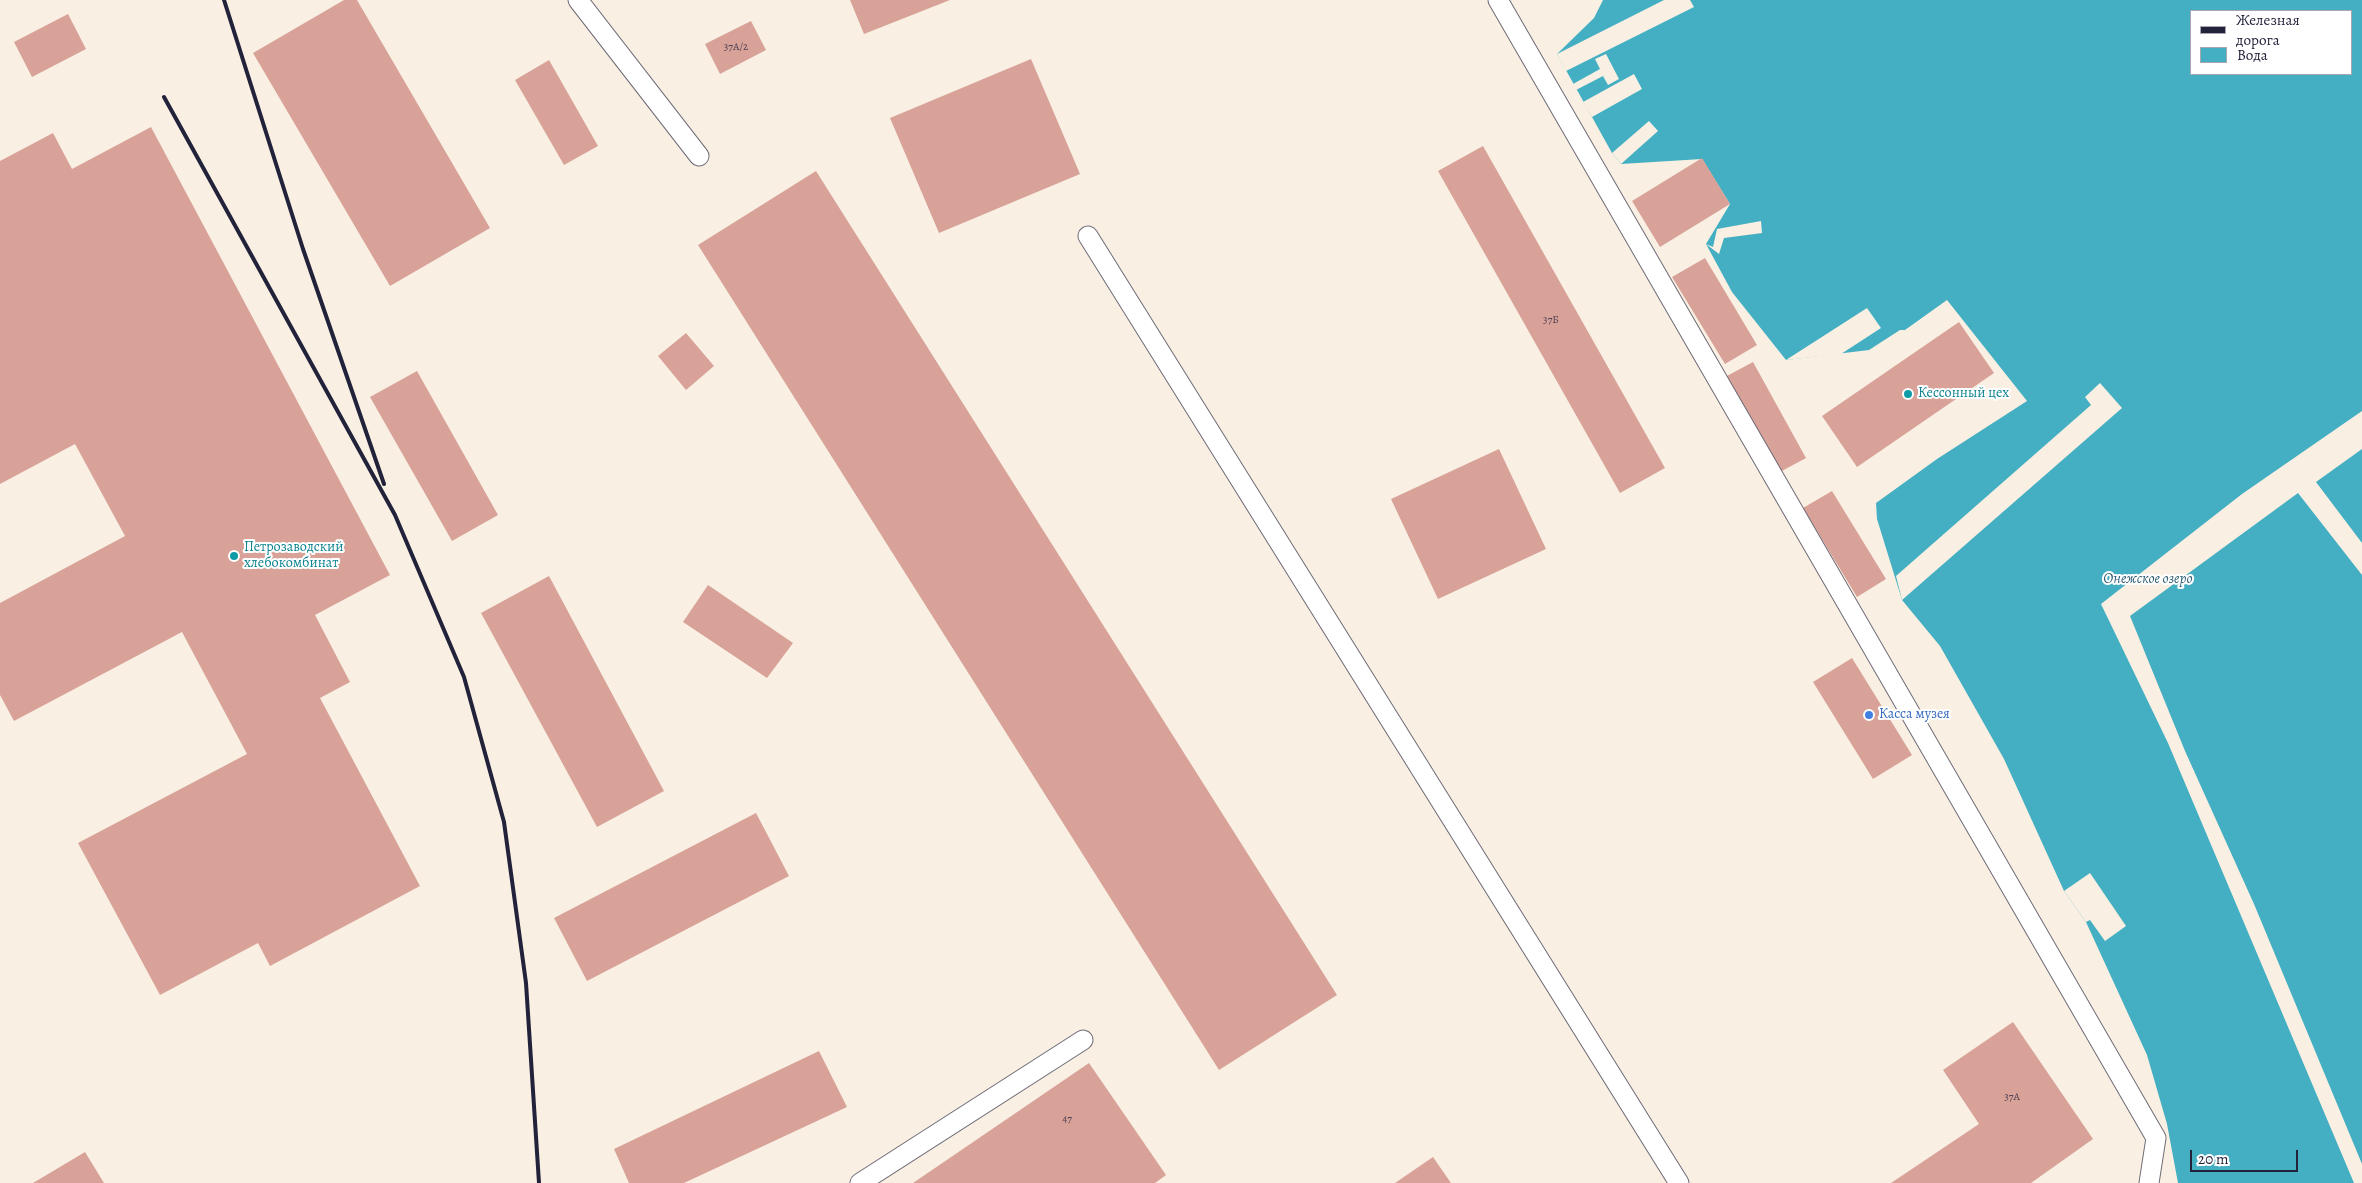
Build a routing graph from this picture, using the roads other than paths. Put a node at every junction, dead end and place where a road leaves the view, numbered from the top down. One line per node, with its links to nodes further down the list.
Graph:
1 (578, 0): 3 (lane)
2 (1498, 0): 8 (lane)
3 (699, 156)
4 (1088, 236): 7 (lane)
5 (1084, 1040): 6 (lane)
6 (860, 1183)
7 (1679, 1183)
8 (2149, 1183)

